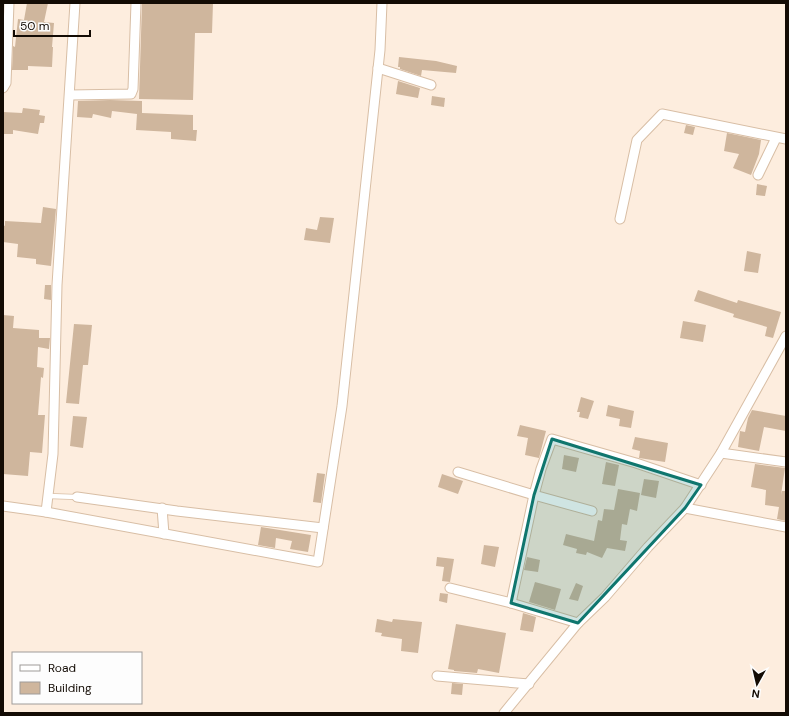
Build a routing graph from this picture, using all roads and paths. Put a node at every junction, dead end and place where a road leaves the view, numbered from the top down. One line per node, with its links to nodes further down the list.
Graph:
1 (9, 3): 7 (street)
2 (74, 3): 8 (street)
3 (136, 3): 8 (street)
4 (382, 3): 5 (street)
5 (378, 68): 6 (street); 27 (street)
6 (431, 85)
7 (3, 88)
8 (70, 95): 19 (street)
9 (776, 138): 10 (street); 11 (street); 12 (street)
10 (786, 139)
11 (758, 175)
12 (620, 219)
13 (786, 336): 14 (street)
14 (721, 453): 15 (street); 17 (street)
15 (786, 462)
16 (458, 472): 18 (street)
17 (701, 485): 18 (street); 23 (street)
18 (534, 495): 24 (street); 30 (street)
19 (48, 496): 20 (lane); 25 (street)
20 (77, 497): 22 (street)
21 (3, 506): 25 (street)
22 (162, 508): 27 (street); 28 (street)
23 (685, 508): 26 (street); 31 (street)
24 (592, 511)
25 (46, 512): 28 (street)
26 (786, 527)
27 (323, 528): 28 (street)
28 (164, 534)
29 (450, 588): 30 (street)
30 (511, 603): 31 (street)
31 (578, 623): 33 (street)
32 (437, 676): 33 (street)
33 (529, 684): 34 (street)
34 (504, 713)

